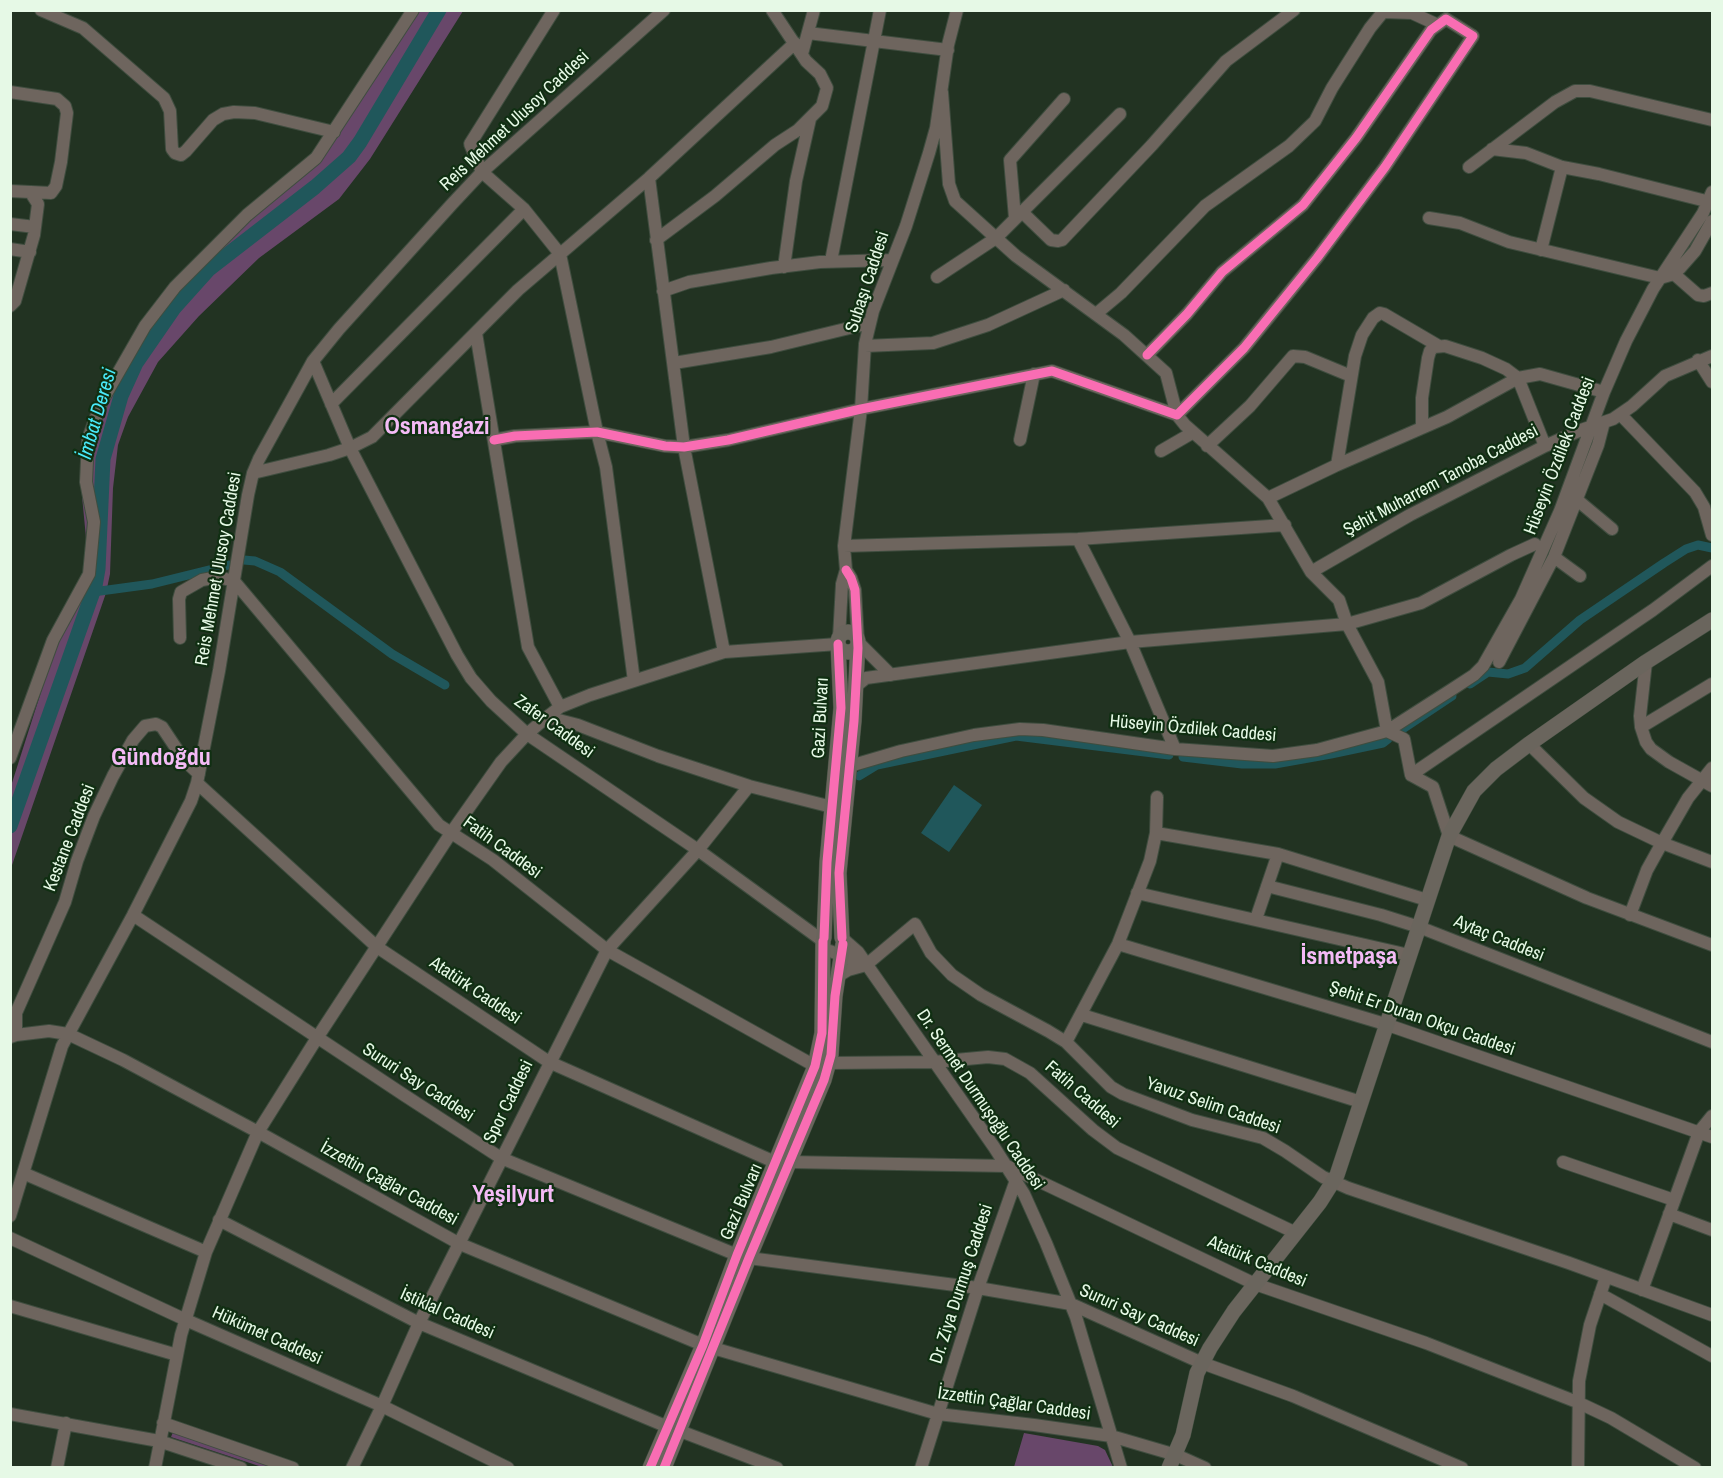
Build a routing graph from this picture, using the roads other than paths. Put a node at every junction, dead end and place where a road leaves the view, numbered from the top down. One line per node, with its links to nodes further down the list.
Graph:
1 (41, 10): 22 (street)
2 (413, 10): 22 (street)
3 (554, 10): 26 (street)
4 (664, 10): 26 (street, Reis Mehmet Ulusoy Caddesi)
5 (772, 10): 13 (street)
6 (814, 10): 11 (street)
7 (880, 10): 12 (street)
8 (957, 10): 14 (street, Subaşı Caddesi)
9 (1294, 10): 32 (street)
10 (1438, 26): 54 (street); 59 (street); 71 (street)
11 (808, 33): 12 (street); 15 (street)
12 (874, 41): 14 (street); 44 (street)
13 (795, 43): 15 (street); 27 (street)
14 (948, 50): 17 (street, Subaşı Caddesi)
15 (802, 54): 20 (street)
16 (10, 92): 29 (street)
17 (942, 92): 37 (street); 43 (street, Subaşı Caddesi)
18 (1064, 99): 32 (street)
19 (1120, 114): 32 (street)
20 (810, 119): 38 (street); 45 (street)
21 (1713, 120): 23 (street)
22 (334, 132): 119 (street)
23 (1492, 149): 24 (street); 25 (street)
24 (1469, 167)
25 (1562, 167): 30 (street); 40 (street)
26 (482, 172): 31 (street); 62 (street, Reis Mehmet Ulusoy Caddesi)
27 (649, 178): 38 (street); 42 (street)
28 (10, 191): 29 (street)
29 (31, 193): 36 (street)
30 (1711, 197): 48 (street, Hüseyin Özdilek Caddesi)
31 (524, 209): 42 (street); 69 (street)
32 (1018, 215): 37 (street)
33 (1429, 218): 40 (street)
34 (1713, 221): 46 (street)
35 (10, 224): 36 (street)
36 (35, 227): 41 (street)
37 (996, 237): 47 (street); 50 (street)
38 (656, 240): 51 (street)
39 (10, 249): 41 (street)
40 (1541, 250): 48 (street)
41 (30, 252): 49 (street)
42 (560, 254): 56 (street); 75 (street)
43 (892, 260): 44 (street); 55 (street, Subaşı Caddesi)
44 (831, 261): 45 (street)
45 (784, 267): 51 (street)
46 (1674, 274): 48 (street); 52 (street)
47 (937, 277)
48 (1660, 278): 68 (street, Hüseyin Özdilek Caddesi)
49 (16, 282): 53 (street)
50 (1064, 290): 54 (street); 58 (street)
51 (663, 291): 63 (street)
52 (1713, 293)
53 (10, 306)
54 (1096, 314): 59 (street)
55 (870, 324): 58 (street, Subaşı Caddesi); 63 (street)
56 (476, 333): 77 (street); 82 (street)
57 (1437, 345): 65 (street); 66 (street); 74 (street)
58 (865, 346): 70 (street, Subaşı Caddesi)
59 (1147, 355): 71 (street)
60 (1713, 356): 61 (street, Şehit Muharrem Tanoba Caddesi)
61 (1698, 360): 67 (street); 72 (street, Şehit Muharrem Tanoba Caddesi)
62 (313, 361): 69 (street, Zafer Caddesi); 85 (street, Reis Mehmet Ulusoy Caddesi)
63 (674, 363): 81 (street)
64 (1034, 374): 70 (street); 71 (street); 78 (street)
65 (1351, 376): 79 (street); 84 (street)
66 (1518, 378): 68 (street); 74 (street); 80 (street)
67 (1713, 382)
68 (1604, 392): 73 (street, Hüseyin Özdilek Caddesi)
69 (331, 404): 82 (street, Zafer Caddesi)
70 (861, 409): 81 (street); 93 (street, Subaşı Caddesi)
71 (1178, 415): 76 (street)
72 (1622, 415): 73 (street, Şehit Muharrem Tanoba Caddesi); 90 (street)
73 (1598, 424): 80 (street, Şehit Muharrem Tanoba Caddesi); 87 (street, Hüseyin Özdilek Caddesi); 115 (street, Hüseyin Özdilek Caddesi)
74 (1422, 428): 84 (street)
75 (597, 432): 77 (street); 81 (street); 109 (street)
76 (1192, 433): 79 (street); 83 (street)
77 (494, 440): 112 (street)
78 (1020, 440)
79 (1207, 446): 86 (street)
80 (1545, 446): 97 (street, Şehit Muharrem Tanoba Caddesi)
81 (684, 447): 105 (street)
82 (350, 448): 85 (street); 116 (street, Zafer Caddesi)
83 (1161, 451)
84 (1337, 465): 86 (street)
85 (253, 473): 99 (street, Reis Mehmet Ulusoy Caddesi)
86 (1268, 498): 88 (street)
87 (1576, 499): 89 (street); 94 (street, Hüseyin Özdilek Caddesi)
88 (1286, 525): 91 (street); 97 (street)
89 (1612, 529)
90 (1713, 535)
91 (1078, 539): 93 (street); 103 (street)
92 (1535, 544): 101 (street)
93 (844, 546): 96 (street, Subaşı Caddesi)
94 (1554, 557): 98 (street); 106 (street, Hüseyin Özdilek Caddesi)
95 (1713, 566): 122 (street)
96 (846, 570): 104 (street, Subaşı Caddesi); 104 (street, Subaşı Caddesi)
97 (1311, 572): 101 (street)
98 (1580, 576)
99 (234, 581): 102 (street); 123 (street, Reis Mehmet Ulusoy Caddesi); 128 (street, Fatih Caddesi)
100 (1713, 620): 107 (main road)
101 (1347, 624): 103 (street); 115 (street)
102 (180, 638)
103 (1130, 642): 108 (street); 118 (street)
104 (848, 647): 105 (street); 108 (street); 111 (main road, Gazi Bulvarı); 127 (main road, Gazi Bulvarı)
105 (724, 652): 109 (street)
106 (1499, 662)
107 (1646, 662): 114 (street); 117 (main road)
108 (891, 675): 111 (street)
109 (634, 681): 112 (street)
110 (1712, 685): 114 (street)
111 (856, 686): 120 (main road, Gazi Bulvarı)
112 (560, 707): 113 (street)
113 (547, 717): 116 (street); 125 (street)
114 (1641, 727): 124 (street)
115 (1387, 731): 118 (street, Hüseyin Özdilek Caddesi); 122 (street)
116 (527, 734): 128 (street); 132 (street, Zafer Caddesi)
117 (1528, 744): 130 (main road); 131 (street)
118 (1175, 749): 120 (street, Hüseyin Özdilek Caddesi)
119 (10, 758)
120 (850, 766): 143 (main road, Gazi Bulvarı)
121 (1713, 768): 124 (street)
122 (1411, 775): 130 (street)
123 (198, 778): 138 (street, Reis Mehmet Ulusoy Caddesi); 145 (street, Atatürk Caddesi); 153 (street, Kestane Caddesi)
124 (1707, 783): 131 (street)
125 (749, 786): 127 (street); 132 (street, Spor Caddesi)
126 (1157, 797): 129 (street)
127 (832, 807): 143 (main road, Gazi Bulvarı)
128 (451, 833): 145 (street); 146 (street, Fatih Caddesi)
129 (1156, 833): 133 (street); 136 (street)
130 (1449, 836): 137 (main road); 139 (street)
131 (1662, 843): 134 (street); 139 (street)
132 (698, 850): 143 (street, Zafer Caddesi); 146 (street, Spor Caddesi)
133 (1278, 854): 135 (street); 137 (street)
134 (1713, 862)
135 (1266, 886): 140 (street); 141 (street, Aytaç Caddesi)
136 (1137, 893): 140 (street); 142 (street)
137 (1427, 900): 141 (main road)
138 (133, 915): 152 (street, Reis Mehmet Ulusoy Caddesi); 154 (street, Sururi Say Caddesi)
139 (1630, 915): 144 (street)
140 (1256, 919): 147 (street)
141 (1419, 927): 147 (main road); 156 (street, Aytaç Caddesi)
142 (1118, 944): 150 (street); 151 (street, Şehit Er Duran Okçu Caddesi)
143 (834, 945): 148 (street, Dr. Sermet Durmuşoğlu Caddesi); 149 (main road, Gazi Bulvarı); 159 (main road, Gazi Bulvarı)
144 (1713, 945)
145 (377, 947): 154 (street); 157 (street, Atatürk Caddesi)
146 (607, 950): 157 (street, Spor Caddesi); 159 (street, Fatih Caddesi)
147 (1408, 955): 151 (main road)
148 (866, 965): 149 (street); 155 (street, Yavuz Selim Caddesi); 158 (street, Dr. Sermet Durmuşoğlu Caddesi)
149 (838, 976): 159 (main road, Gazi Bulvarı)
150 (1082, 1015): 155 (street); 160 (street)
151 (1385, 1024): 160 (main road); 163 (street, Şehit Er Duran Okçu Caddesi)
152 (68, 1034): 153 (street); 162 (street, İzzettin Çağlar Caddesi); 169 (street, Reis Mehmet Ulusoy Caddesi)
153 (13, 1036)
154 (316, 1038): 162 (street); 165 (street, Sururi Say Caddesi)
155 (1066, 1042): 171 (street, Yavuz Selim Caddesi)
156 (1713, 1042)
157 (549, 1062): 165 (street, Spor Caddesi); 166 (street, Atatürk Caddesi)
158 (934, 1062): 159 (street, Fatih Caddesi); 168 (street, Dr. Sermet Durmuşoğlu Caddesi); 177 (street, Fatih Caddesi)
159 (822, 1064): 166 (main road, Gazi Bulvarı)
160 (1361, 1102): 171 (main road)
161 (1713, 1116): 163 (street)
162 (258, 1132): 175 (street); 179 (street, İzzettin Çağlar Caddesi)
163 (1699, 1132): 164 (street, Şehit Er Duran Okçu Caddesi); 172 (street)
164 (1713, 1137)
165 (501, 1158): 179 (street, Spor Caddesi); 181 (street, Sururi Say Caddesi)
166 (783, 1162): 168 (street, Atatürk Caddesi); 181 (main road, Gazi Bulvarı)
167 (1563, 1162): 172 (street)
168 (1007, 1166): 170 (street, Dr. Sermet Durmuşoğlu Caddesi); 183 (street, Atatürk Caddesi)
169 (23, 1173): 174 (street, Reis Mehmet Ulusoy Caddesi); 180 (street)
170 (1016, 1180): 184 (street, Dr. Ziya Durmuş Caddesi); 187 (street, Dr. Sermet Durmuşoğlu Caddesi)
171 (1333, 1182): 177 (main road); 182 (street, Yavuz Selim Caddesi)
172 (1674, 1200): 173 (street)
173 (1669, 1214): 176 (street); 185 (street)
174 (10, 1215)
175 (219, 1220): 180 (street); 191 (street, İstiklal Caddesi)
176 (1713, 1230)
177 (1296, 1233): 183 (main road)
178 (10, 1238): 190 (street, Hükümet Caddesi)
179 (460, 1244): 191 (street, Spor Caddesi); 192 (street, İzzettin Çağlar Caddesi)
180 (206, 1252): 190 (street)
181 (743, 1257): 184 (street, Sururi Say Caddesi); 192 (main road, Gazi Bulvarı)
182 (1606, 1277): 185 (street, Yavuz Selim Caddesi); 186 (street)
183 (1255, 1284): 195 (main road); 196 (street, Atatürk Caddesi)
184 (978, 1288): 187 (street, Sururi Say Caddesi); 199 (street, Dr. Ziya Durmuş Caddesi)
185 (1642, 1290): 189 (street, Yavuz Selim Caddesi)
186 (1600, 1294): 194 (street); 196 (street)
187 (1071, 1304): 195 (street, Sururi Say Caddesi); 203 (street, Dr. Sermet Durmuşoğlu Caddesi)
188 (10, 1306): 193 (street)
189 (1713, 1316)
190 (186, 1320): 193 (street); 197 (street, Hükümet Caddesi)
191 (419, 1323): 197 (street, Spor Caddesi); 202 (street, İstiklal Caddesi)
192 (708, 1346): 199 (street, İzzettin Çağlar Caddesi); 202 (main road, Gazi Bulvarı)
193 (177, 1355): 201 (street)
194 (1713, 1356)
195 (1202, 1363): 205 (main road); 218 (street, Sururi Say Caddesi)
196 (1577, 1402): 219 (street); 220 (street, Atatürk Caddesi)
197 (382, 1406): 211 (street, Spor Caddesi); 212 (street, Hükümet Caddesi)
198 (10, 1414): 200 (street)
199 (938, 1414): 203 (street, İzzettin Çağlar Caddesi); 215 (street, Dr. Ziya Durmuş Caddesi)
200 (66, 1423): 204 (street); 207 (street)
201 (163, 1423): 204 (street); 210 (street)
202 (674, 1429): 206 (main road, Gazi Bulvarı); 213 (main road, Gazi Bulvarı); 214 (street, İstiklal Caddesi)
203 (1111, 1436): 205 (street, İzzettin Çağlar Caddesi); 216 (street, Dr. Sermet Durmuşoğlu Caddesi)
204 (159, 1441): 208 (street); 209 (street)
205 (1172, 1461): 217 (street, İzzettin Çağlar Caddesi)
206 (669, 1466)
207 (57, 1467)
208 (155, 1467)
209 (241, 1467)
210 (293, 1467)
211 (352, 1467)
212 (508, 1467)
213 (651, 1467)
214 (777, 1467)
215 (921, 1467)
216 (1120, 1467)
217 (1205, 1467)
218 (1462, 1467)
219 (1578, 1467)
220 (1695, 1467)

